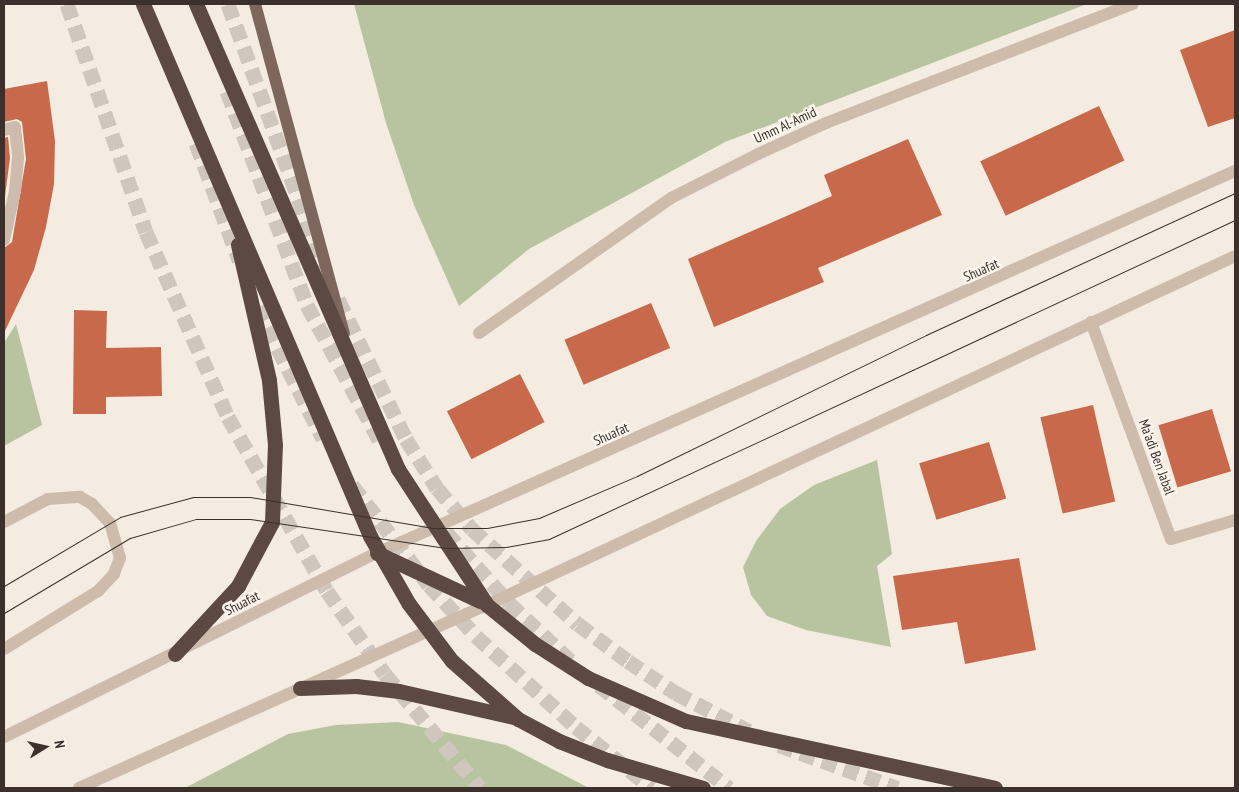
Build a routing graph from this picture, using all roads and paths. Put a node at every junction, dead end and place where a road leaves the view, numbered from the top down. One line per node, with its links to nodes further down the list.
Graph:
1 (143, 4): 7 (highway)
2 (196, 4): 12 (highway)
3 (255, 4): 12 (main road)
4 (1133, 4): 11 (street, Umm Al-Amid)
5 (4, 130): 8 (street)
6 (1235, 170): 15 (street, Shuafat)
7 (226, 200): 16 (highway); 20 (highway)
8 (4, 240)
9 (1235, 256): 10 (street)
10 (1091, 322): 13 (street, Ma'adi Ben Jabal); 17 (street)
11 (480, 333)
12 (352, 364): 15 (highway)
13 (1235, 520)
14 (4, 522): 19 (street)
15 (434, 528): 16 (street, Shuafat); 17 (highway)
16 (377, 552): 17 (highway); 18 (highway); 20 (street, Shuafat)
17 (487, 605): 18 (street); 26 (highway)
18 (428, 630): 21 (street); 22 (highway)
19 (4, 649)
20 (175, 654): 23 (street, Shuafat)
21 (300, 688): 22 (highway); 24 (street)
22 (518, 719): 25 (highway)
23 (4, 736)
24 (79, 788)
25 (703, 788)
26 (995, 788)

